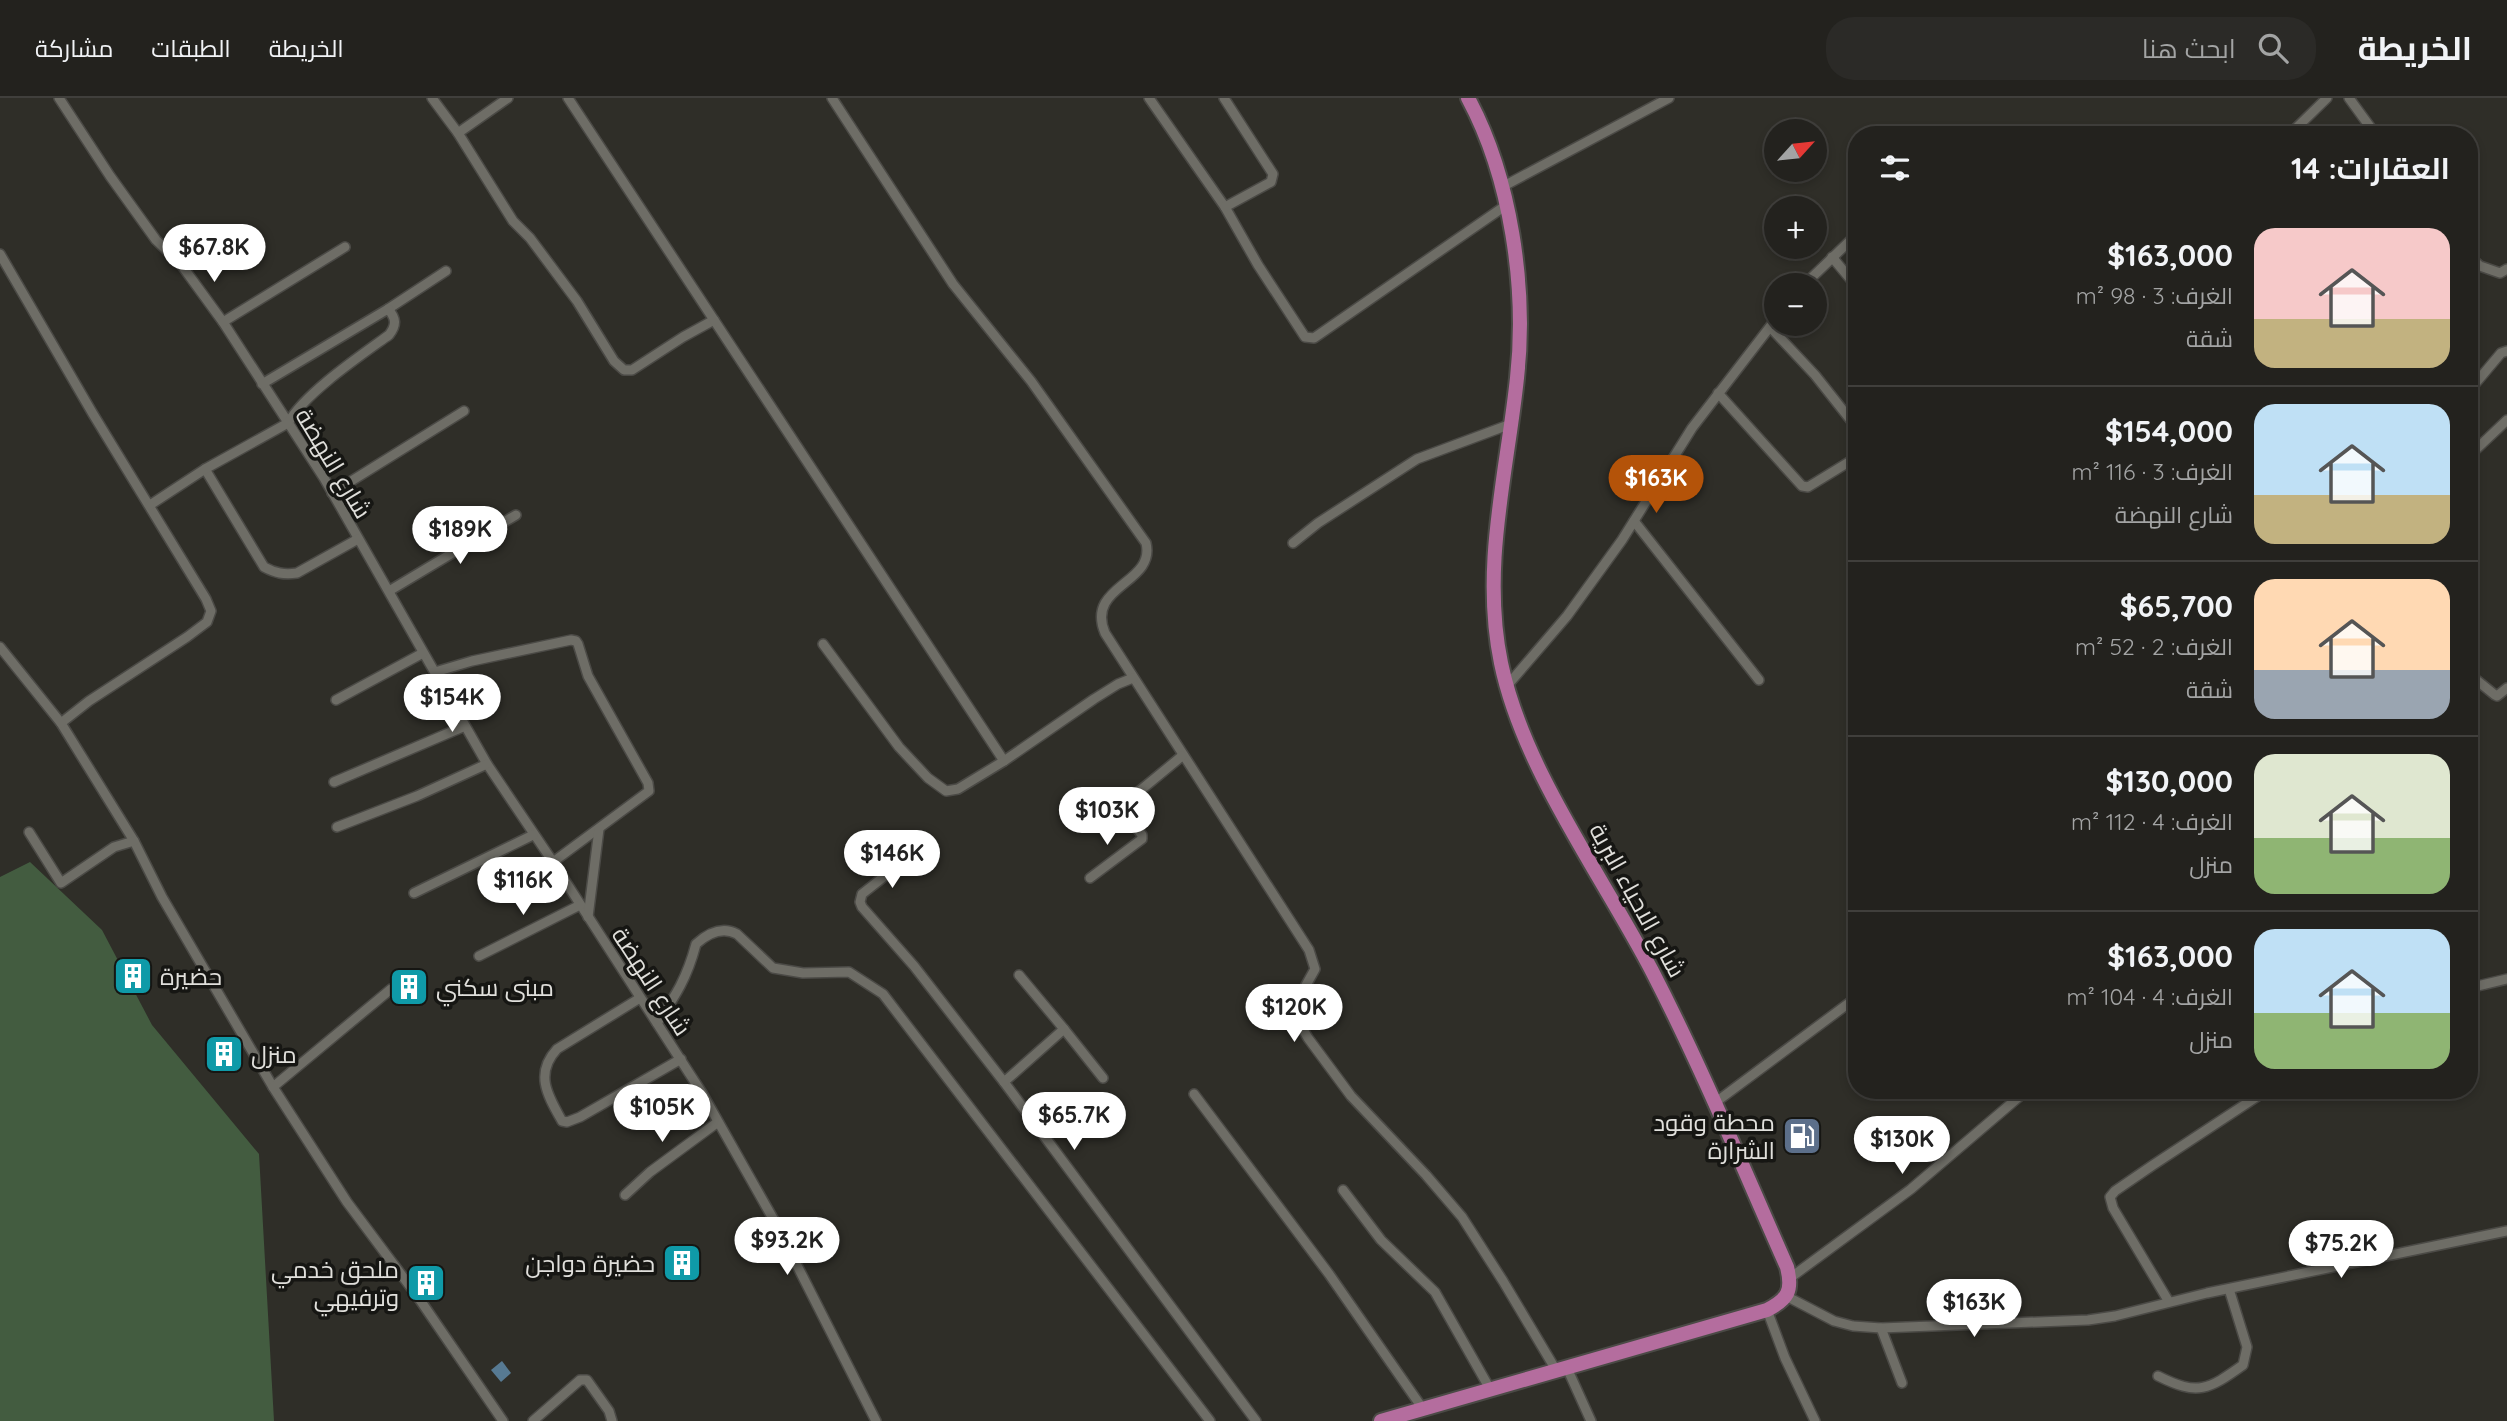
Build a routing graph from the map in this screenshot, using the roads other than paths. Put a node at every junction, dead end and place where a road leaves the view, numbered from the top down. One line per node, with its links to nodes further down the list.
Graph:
1 (60, 98): 29 (street, شارع النهضة)
2 (432, 98): 14 (street)
3 (508, 98): 14 (street)
4 (568, 98): 28 (street)
5 (832, 98): 55 (street)
6 (1149, 98): 17 (street)
7 (1224, 98): 17 (street)
8 (1468, 98): 15 (main road, شارع الاحياء البرية)
9 (1669, 98): 15 (street)
10 (2327, 98): 12 (street)
11 (2349, 98): 13 (street)
12 (2297, 126)
13 (2369, 126)
14 (458, 133): 28 (street)
15 (1502, 187): 16 (main road, شارع الاحياء البرية)
16 (1506, 206): 17 (street); 40 (main road, شارع الاحياء البرية)
17 (1225, 207)
18 (1848, 242): 21 (street)
19 (345, 247): 29 (street)
20 (0, 254): 45 (street)
21 (1832, 257): 25 (street); 26 (street)
22 (2478, 264): 23 (street)
23 (2507, 269)
24 (446, 271): 27 (street)
25 (1816, 273)
26 (1848, 276)
27 (388, 309): 34 (street); 39 (street)
28 (714, 320): 64 (street)
29 (223, 322): 34 (street, شارع النهضة)
30 (1764, 334): 35 (street)
31 (1784, 336): 37 (street)
32 (2507, 351): 33 (street)
33 (2478, 381)
34 (262, 384): 39 (street, شارع النهضة)
35 (1718, 393): 42 (street); 47 (street)
36 (464, 411): 44 (street)
37 (1848, 417)
38 (2507, 420): 41 (street)
39 (288, 423): 43 (street); 44 (street, شارع النهضة)
40 (1511, 424): 49 (street); 58 (main road, شارع الاحياء البرية)
41 (2478, 447)
42 (1848, 463)
43 (205, 469): 45 (street); 48 (street)
44 (332, 493): 48 (street, شارع النهضة)
45 (150, 505): 61 (street)
46 (516, 515): 50 (street)
47 (1634, 521): 56 (street); 58 (street)
48 (358, 540): 50 (street, شارع النهضة)
49 (1293, 543)
50 (389, 591): 53 (street, شارع النهضة)
51 (823, 643): 64 (street)
52 (0, 648): 61 (street)
53 (424, 653): 54 (street, شارع النهضة); 60 (street)
54 (435, 672): 62 (street, شارع النهضة); 68 (street)
55 (1133, 678): 63 (street); 64 (street)
56 (1759, 680)
57 (2478, 681): 59 (street)
58 (1506, 687): 94 (main road, شارع الاحياء البرية)
59 (2507, 688)
60 (336, 700)
61 (61, 723): 71 (street)
62 (465, 726): 65 (street, شارع النهضة); 66 (street)
63 (1182, 756): 74 (street); 105 (street)
64 (1004, 761)
65 (486, 764): 67 (street); 70 (street, شارع النهضة)
66 (334, 782)
67 (337, 827)
68 (599, 829): 72 (street); 77 (street)
69 (29, 832): 71 (street)
70 (533, 835): 72 (street, شارع النهضة); 75 (street)
71 (134, 841): 90 (street)
72 (553, 862): 76 (street, شارع النهضة)
73 (900, 864): 89 (street)
74 (1090, 878)
75 (414, 893)
76 (580, 905): 77 (street, شارع النهضة); 78 (street)
77 (588, 917): 83 (street, شارع النهضة)
78 (479, 956)
79 (1019, 975): 86 (street)
80 (2507, 979): 81 (street)
81 (2478, 986)
82 (391, 989): 90 (street)
83 (640, 999): 85 (street, شارع النهضة); 87 (street)
84 (1848, 1004): 94 (street)
85 (657, 1024): 87 (street, شارع النهضة); 114 (street)
86 (1064, 1029): 88 (street); 89 (street)
87 (681, 1059): 95 (street, شارع النهضة)
88 (1103, 1078)
89 (1004, 1082): 115 (street)
90 (273, 1087): 110 (street)
91 (1194, 1094): 109 (street)
92 (2016, 1099): 99 (street)
93 (2253, 1099): 102 (street)
94 (1716, 1102): 99 (main road, شارع الاحياء البرية)
95 (718, 1122): 97 (street); 113 (street, شارع النهضة)
96 (1343, 1190): 108 (street)
97 (625, 1195)
98 (2507, 1230): 100 (street)
99 (1790, 1278): 101 (main road)
100 (2229, 1289): 102 (street); 106 (street)
101 (1786, 1296): 103 (main road); 104 (street)
102 (2169, 1302): 104 (street)
103 (1767, 1310): 105 (main road); 118 (street)
104 (1881, 1328): 107 (street)
105 (1561, 1369): 108 (main road); 117 (street)
106 (2158, 1376)
107 (1902, 1383)
108 (1490, 1389): 109 (main road)
109 (1423, 1409): 116 (main road)
110 (503, 1421)
111 (533, 1421): 112 (street)
112 (612, 1421)
113 (876, 1421)
114 (1210, 1421)
115 (1256, 1421)
116 (1381, 1421)
117 (1591, 1421)
118 (1815, 1421)

